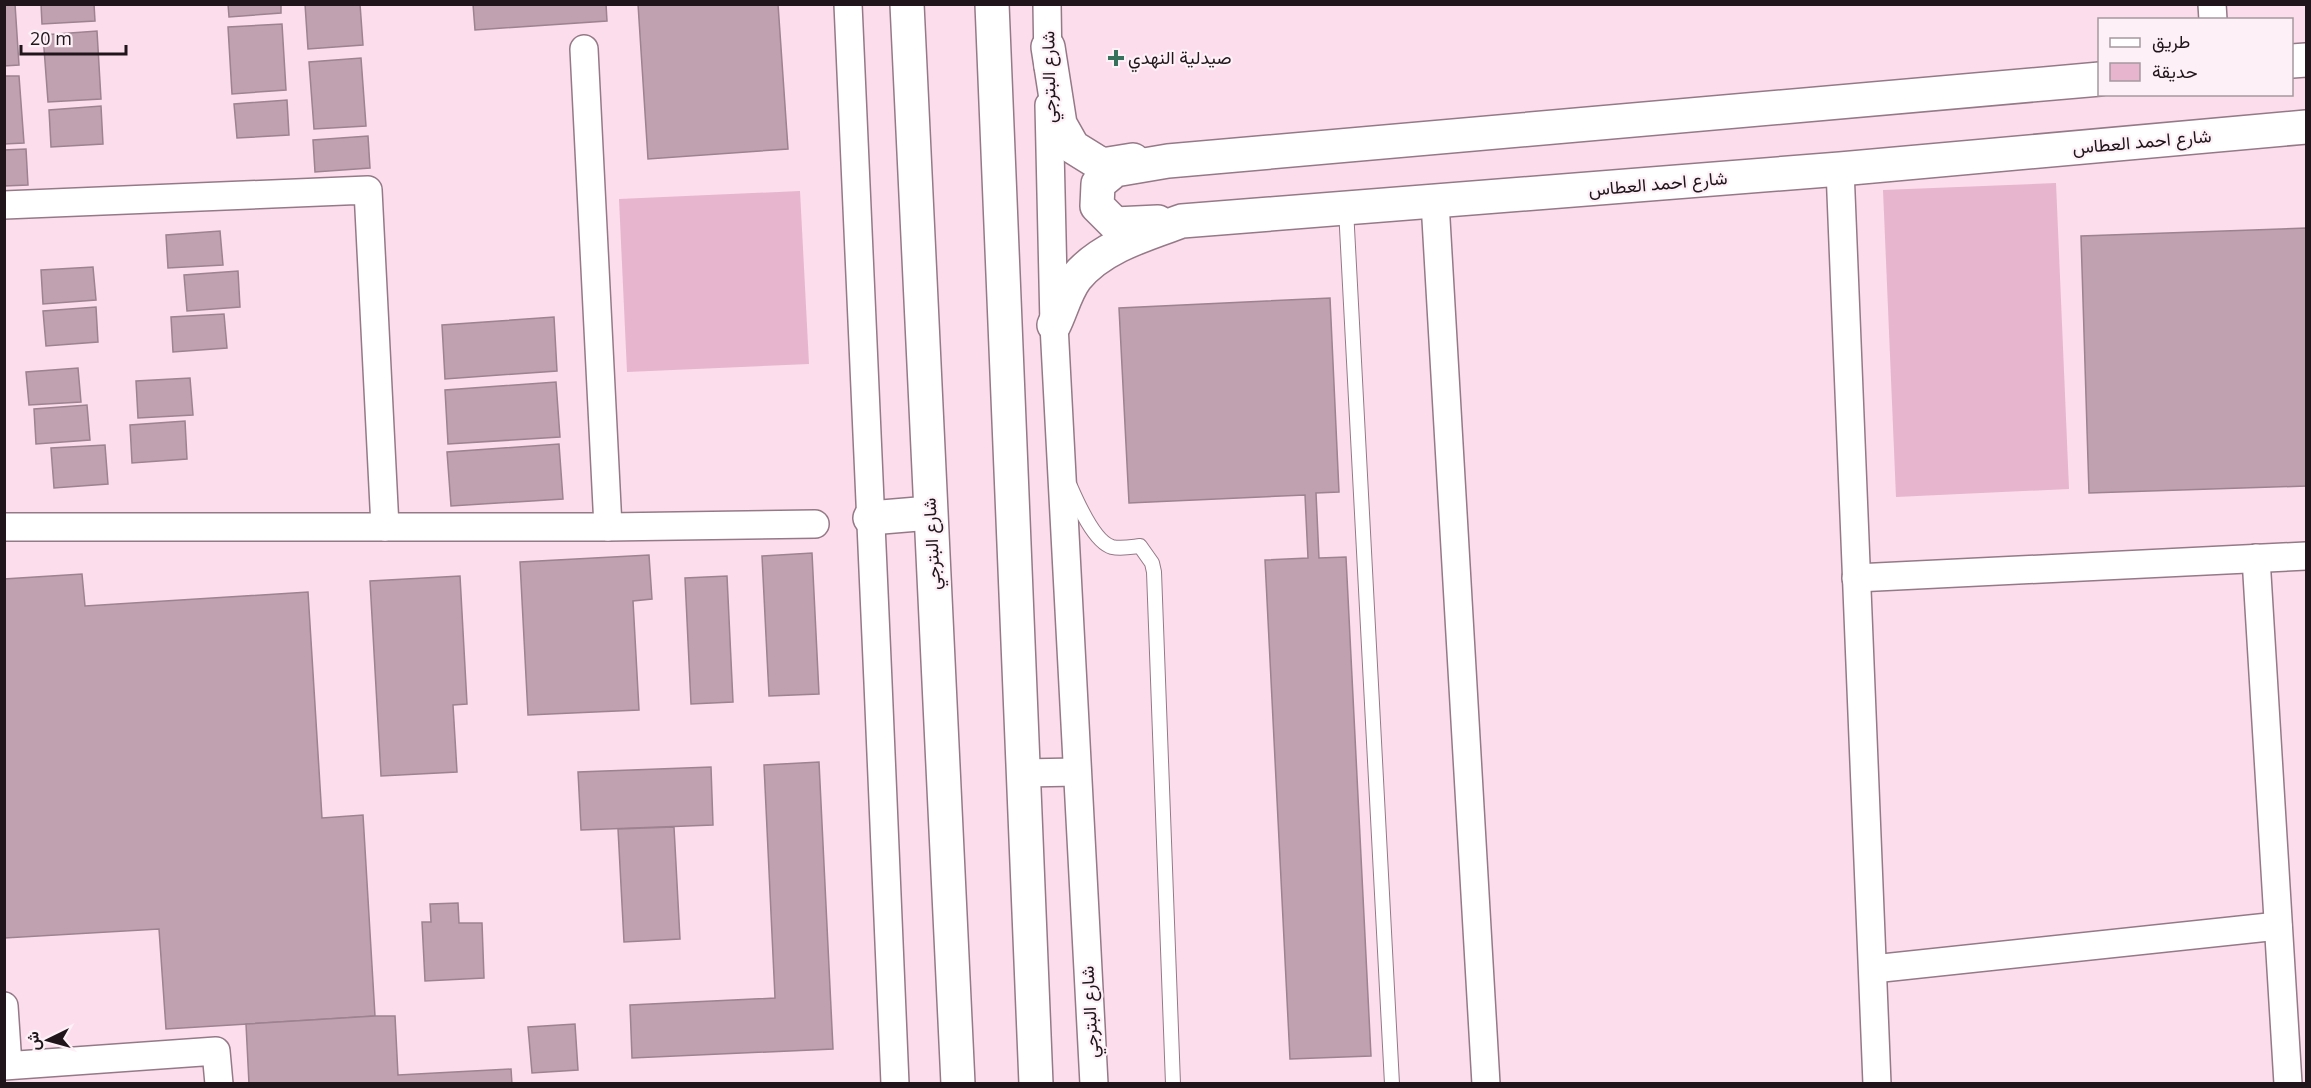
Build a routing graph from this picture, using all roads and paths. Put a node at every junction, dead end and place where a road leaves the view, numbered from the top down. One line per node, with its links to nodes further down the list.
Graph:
1 (848, 4): 18 (street)
2 (907, 4): 17 (street, شارع البترجي)
3 (992, 4): 27 (street)
4 (1047, 4): 5 (street, شارع البترجي)
5 (1048, 47): 9 (street); 15 (street, شارع البترجي)
6 (584, 49): 22 (street)
7 (2098, 79): 9 (street)
8 (2307, 127): 10 (street, شارع احمد العطاس)
9 (1168, 161): 14 (street)
10 (1840, 169): 11 (street, شارع احمد العطاس); 25 (street)
11 (1435, 202): 13 (street, شارع احمد العطاس); 39 (street)
12 (4, 205): 21 (street)
13 (1346, 209): 14 (street, شارع احمد العطاس); 38 (lane)
14 (1182, 221): 15 (street, شارع احمد العطاس)
15 (1054, 325): 16 (street, شارع البترجي)
16 (1062, 469): 26 (street, شارع البترجي); 37 (lane)
17 (930, 513): 18 (street); 34 (street, شارع البترجي)
18 (870, 518): 33 (street)
19 (814, 524): 22 (street)
20 (4, 527): 21 (street)
21 (386, 527): 22 (street)
22 (609, 527)
23 (2307, 556): 24 (street)
24 (2256, 558): 25 (street); 28 (street)
25 (1856, 578): 29 (street)
26 (1077, 772): 27 (street); 36 (street, شارع البترجي)
27 (1023, 773): 35 (street)
28 (2278, 926): 29 (street); 41 (street)
29 (1873, 969): 40 (street)
30 (4, 1006): 31 (street)
31 (6, 1065): 32 (street)
32 (219, 1083)
33 (895, 1083)
34 (958, 1083)
35 (1036, 1083)
36 (1094, 1083)
37 (1173, 1083)
38 (1392, 1083)
39 (1486, 1083)
40 (1877, 1083)
41 (2288, 1083)

